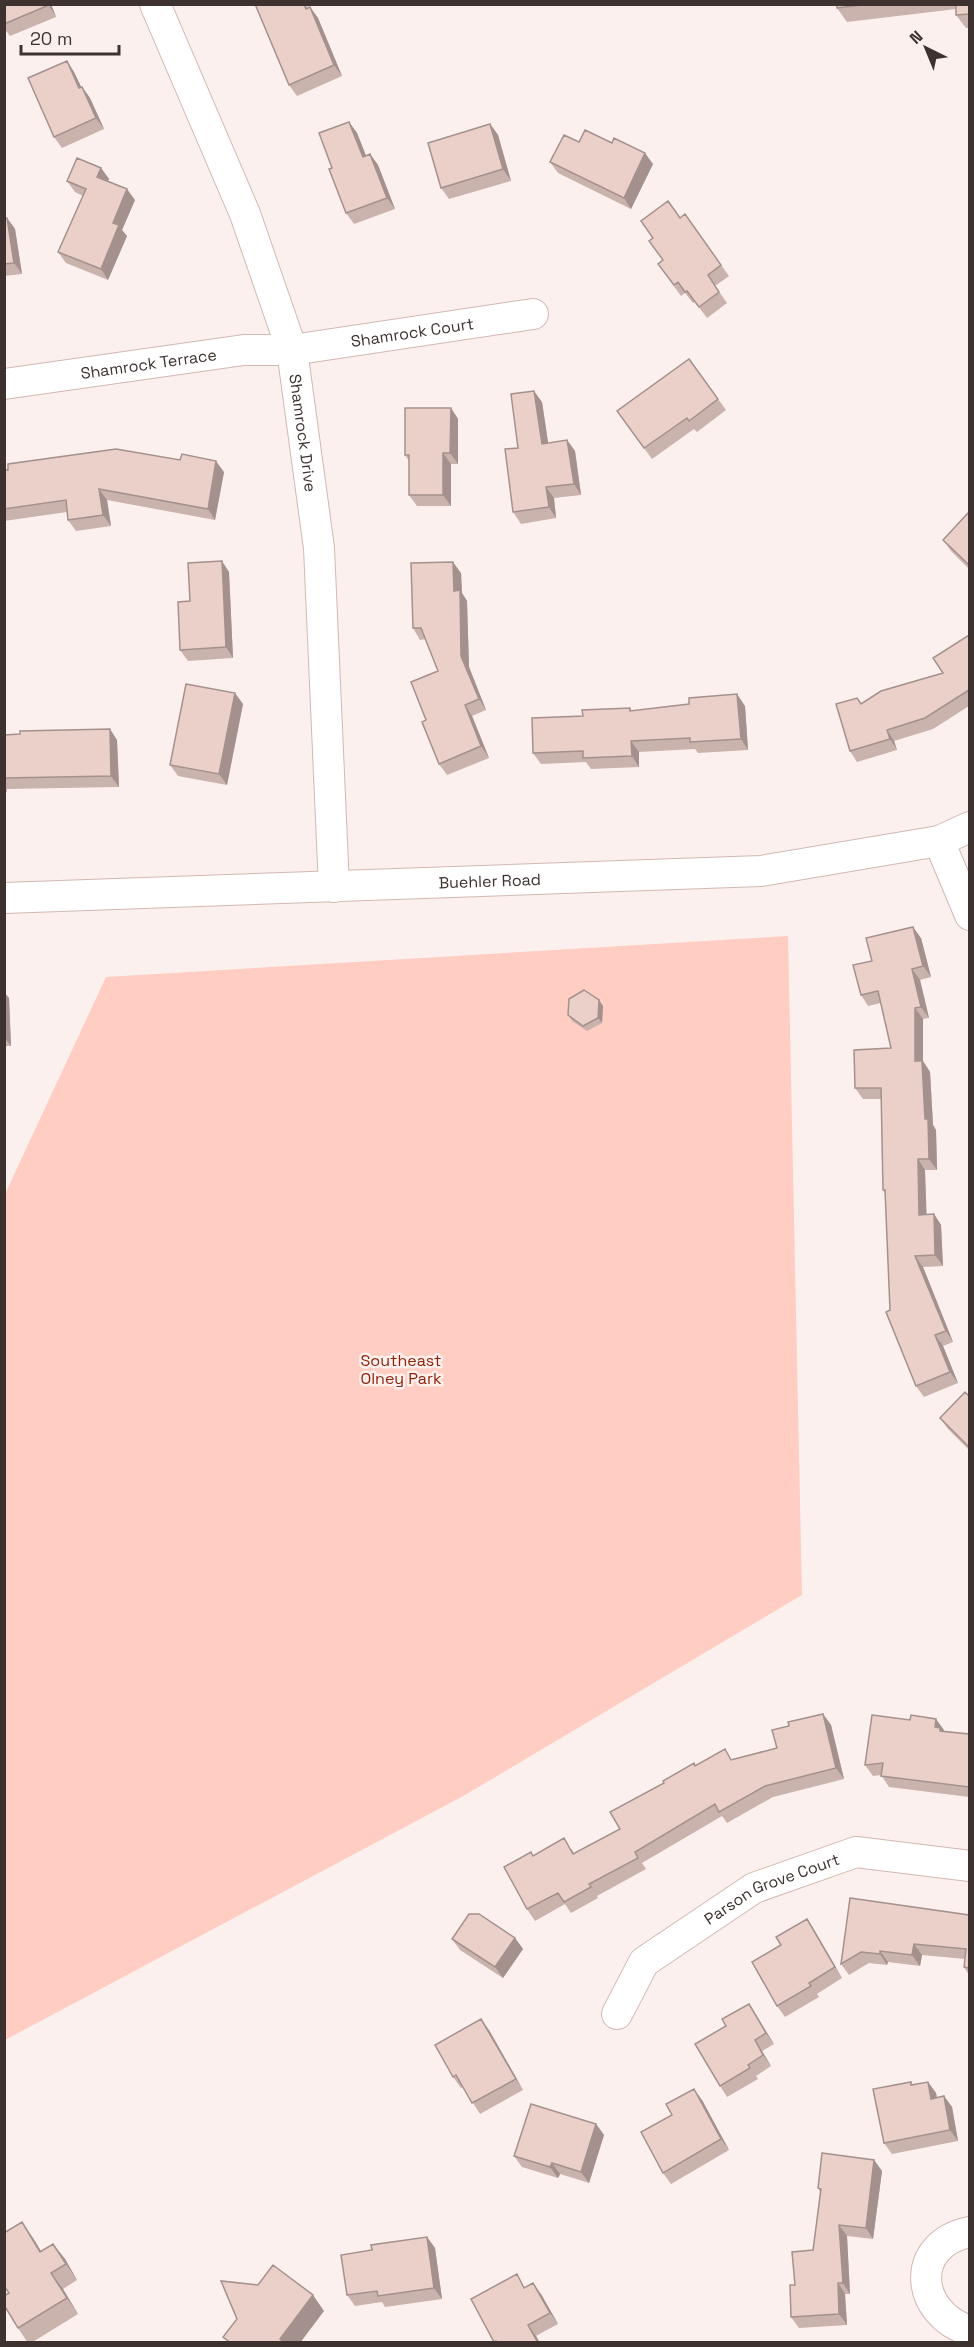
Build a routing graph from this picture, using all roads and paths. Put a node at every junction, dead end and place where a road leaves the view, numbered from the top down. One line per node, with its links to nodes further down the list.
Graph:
1 (155, 4): 3 (street, Shamrock Drive)
2 (533, 314): 3 (street, Shamrock Court)
3 (292, 350): 4 (street, Shamrock Terrace); 7 (street, Shamrock Drive)
4 (4, 384)
5 (969, 827): 6 (street, Buehler Road)
6 (939, 841): 7 (street, Buehler Road); 9 (street)
7 (334, 887): 8 (street, Buehler Road)
8 (4, 898)
9 (969, 915)
10 (969, 1866): 11 (street, Parson Grove Court)
11 (617, 2014)
12 (969, 2232): 13 (street)
13 (969, 2331)

